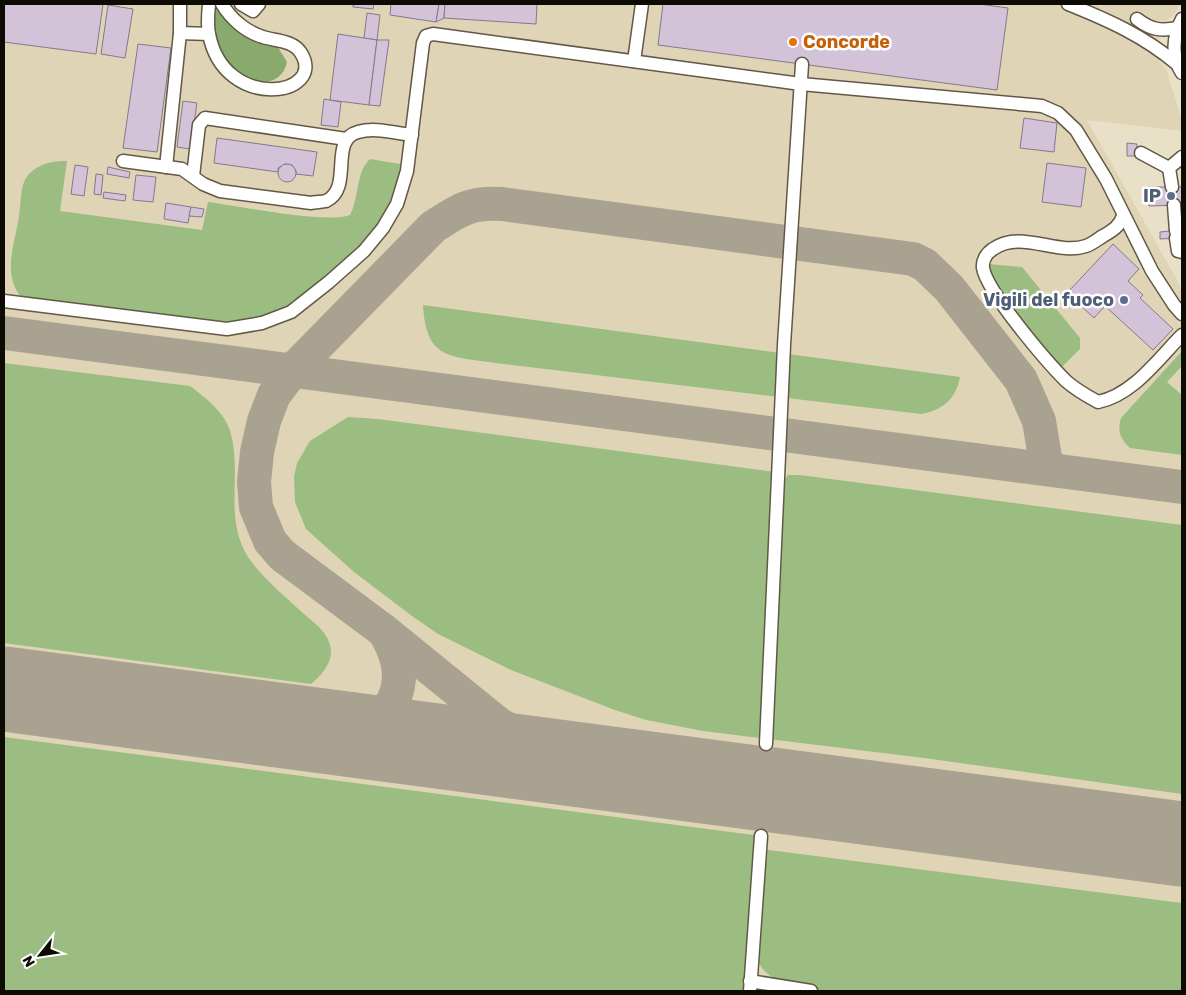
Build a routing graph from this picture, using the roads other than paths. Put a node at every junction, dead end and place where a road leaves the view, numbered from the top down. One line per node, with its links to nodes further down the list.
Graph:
1 (180, 4): 10 (street)
2 (209, 4): 11 (street)
3 (222, 4): 11 (street)
4 (241, 4): 5 (street)
5 (259, 4)
6 (642, 4): 12 (street)
7 (1068, 4): 14 (street)
8 (1137, 19): 9 (street)
9 (1180, 23): 14 (street)
10 (180, 32): 11 (street); 21 (street)
11 (209, 34)
12 (634, 61): 15 (street); 16 (street)
13 (802, 64): 15 (street)
14 (1180, 69)
15 (801, 84): 26 (street); 31 (street)
16 (412, 135): 17 (street); 28 (street)
17 (346, 139): 23 (street); 23 (street)
18 (1141, 153): 22 (street)
19 (1182, 157): 22 (street)
20 (123, 161): 21 (street)
21 (166, 167): 23 (street)
22 (1169, 168): 24 (street)
23 (193, 176)
24 (1172, 187)
25 (1174, 205): 27 (street)
26 (1123, 216): 29 (street); 30 (street)
27 (1182, 252)
28 (4, 301)
29 (1182, 314)
30 (1182, 335)
31 (766, 744)
32 (761, 836): 33 (street)
33 (750, 986): 34 (street)
34 (811, 991)

